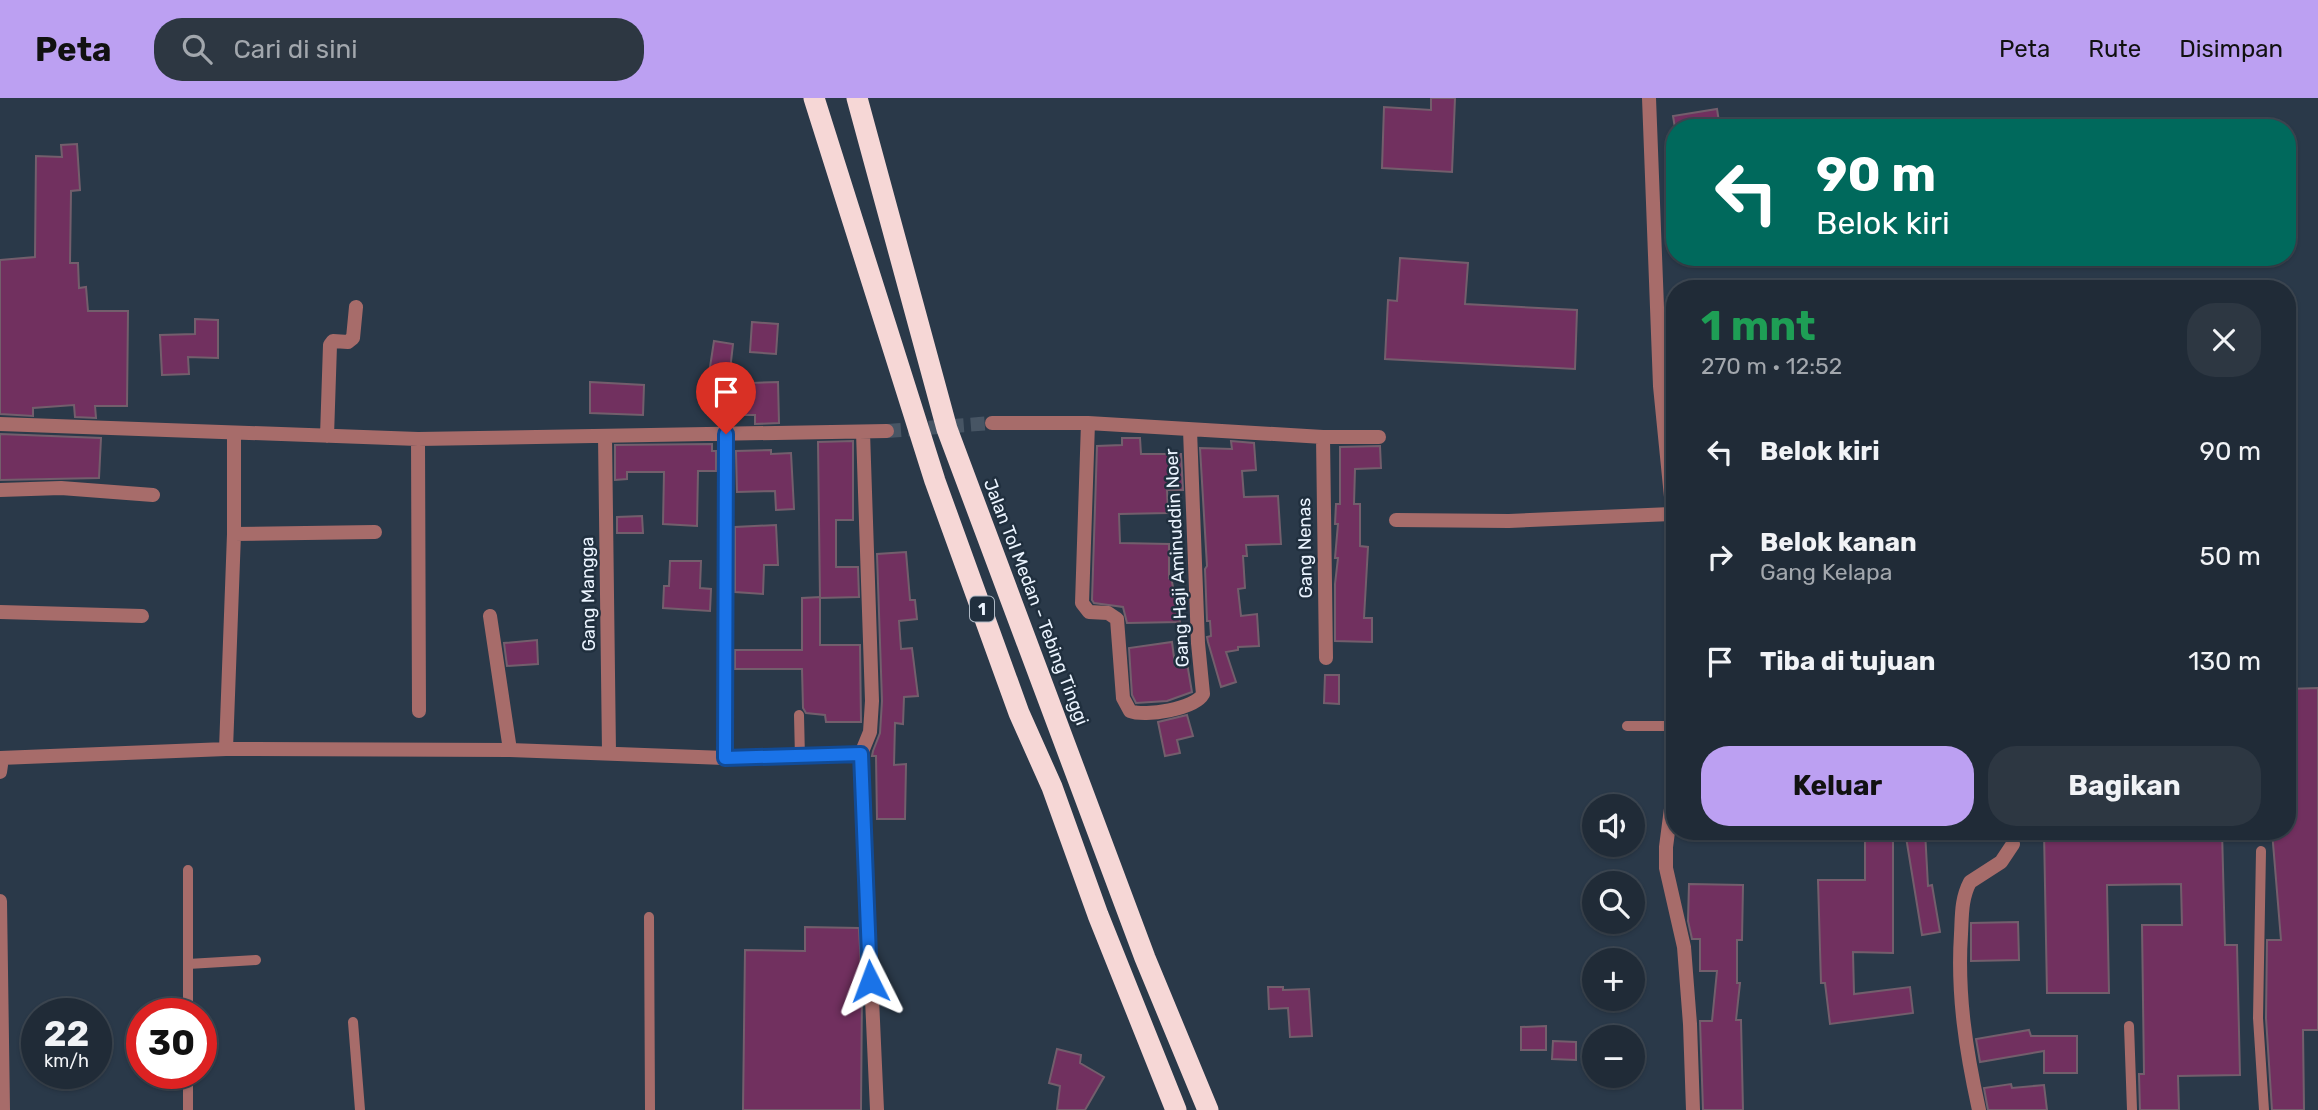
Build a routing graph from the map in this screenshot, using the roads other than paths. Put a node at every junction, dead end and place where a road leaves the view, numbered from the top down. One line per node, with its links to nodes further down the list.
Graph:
1 (814, 98): 57 (highway, 1)
2 (857, 98): 58 (highway, Jalan Tol Medan - Tebing Tinggi / 1)
3 (1649, 98): 18 (street)
4 (356, 307): 13 (street)
5 (992, 422): 6 (street)
6 (1088, 423): 8 (street); 8 (street, Gang Haji Aminuddin Noer)
7 (0, 424): 11 (street)
8 (1190, 430): 15 (street)
9 (887, 431): 10 (street)
10 (863, 432): 12 (street); 36 (street)
11 (234, 433): 13 (street); 24 (street)
12 (726, 434): 14 (street); 37 (street)
13 (327, 436): 17 (street)
14 (605, 436): 17 (street); 35 (street, Gang Mangga)
15 (1323, 437): 16 (street); 28 (street, Gang Nenas)
16 (1379, 438)
17 (418, 439): 29 (street)
18 (1666, 456)
19 (0, 490): 20 (street)
20 (153, 495)
21 (1666, 514): 22 (street)
22 (1396, 520)
23 (375, 532): 24 (street)
24 (234, 534): 33 (street)
25 (0, 612): 26 (street)
26 (142, 616)
27 (490, 616): 34 (street)
28 (1326, 658)
29 (419, 711)
30 (799, 715): 38 (lane)
31 (1627, 726): 32 (lane)
32 (1666, 726)
33 (226, 749): 34 (street); 39 (street)
34 (510, 750): 35 (street)
35 (608, 752): 37 (street)
36 (861, 754): 38 (street); 56 (street)
37 (725, 758): 38 (street)
38 (800, 758)
39 (1, 763)
40 (1667, 840): 59 (street)
41 (2013, 844): 60 (street)
42 (2261, 851): 62 (lane)
43 (188, 870): 47 (lane)
44 (0, 901): 52 (street)
45 (649, 917): 55 (lane)
46 (256, 960): 47 (lane)
47 (188, 964): 48 (lane)
48 (188, 998)
49 (353, 1023): 54 (lane)
50 (2129, 1026): 61 (lane)
51 (188, 1089): 53 (lane)
52 (3, 1110)
53 (188, 1110)
54 (360, 1110)
55 (650, 1110)
56 (877, 1110)
57 (1176, 1110)
58 (1208, 1110)
59 (1693, 1110)
60 (1979, 1110)
61 (2132, 1110)
62 (2264, 1110)

